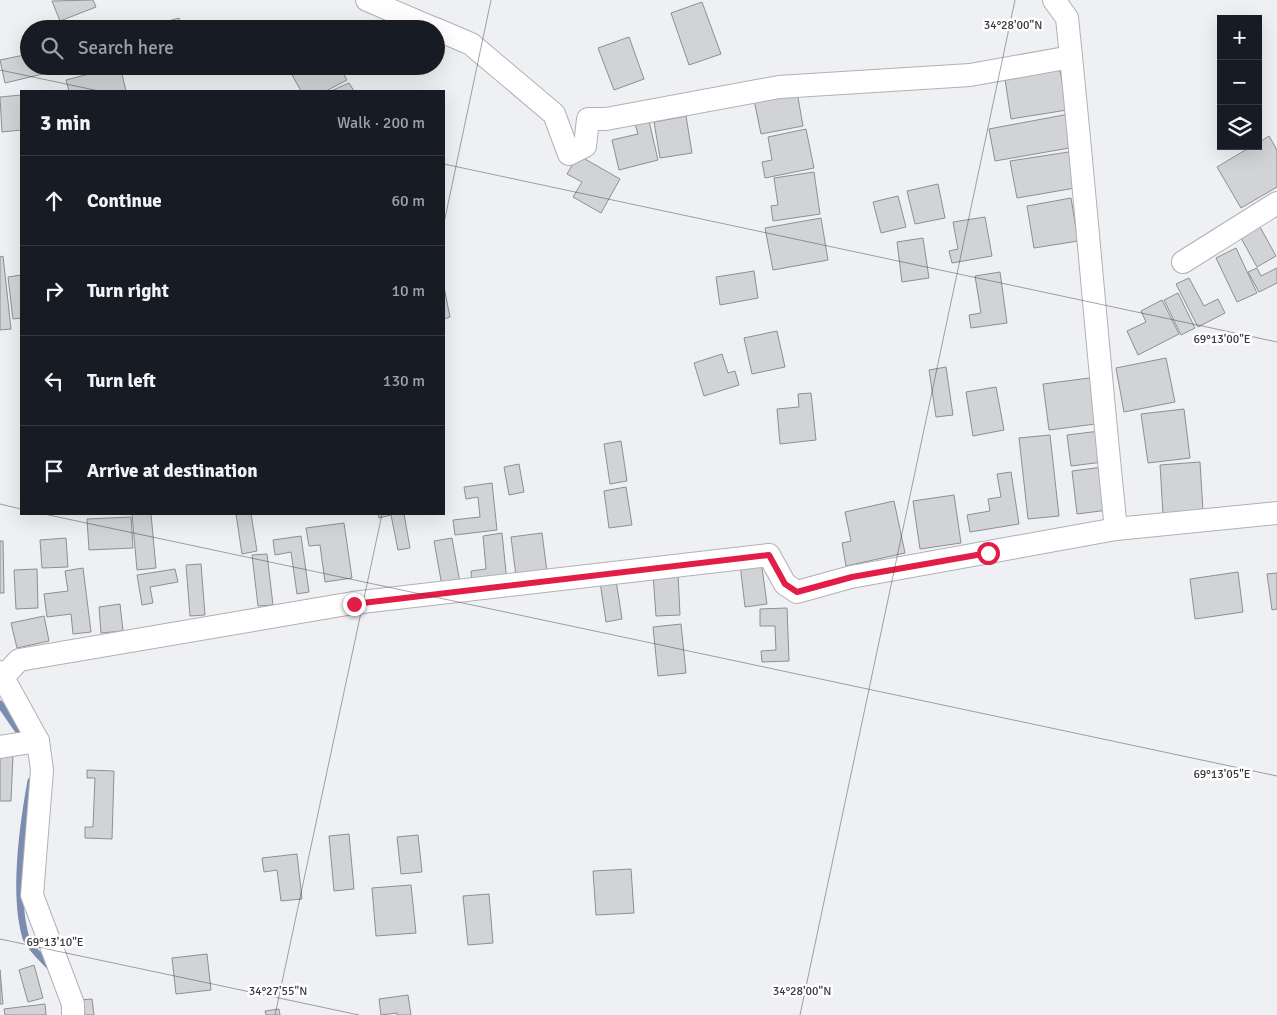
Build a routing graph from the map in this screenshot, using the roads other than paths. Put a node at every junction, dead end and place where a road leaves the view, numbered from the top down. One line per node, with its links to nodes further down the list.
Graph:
1 (368, 0): 3 (street)
2 (1054, 0): 5 (street)
3 (415, 20)
4 (445, 33): 5 (street)
5 (1071, 58): 9 (street)
6 (1277, 203): 7 (street)
7 (1183, 262)
8 (1277, 513): 9 (street)
9 (1116, 529): 10 (street)
10 (1, 674): 11 (street)
11 (38, 742): 12 (street); 13 (street)
12 (0, 747)
13 (73, 1015)

